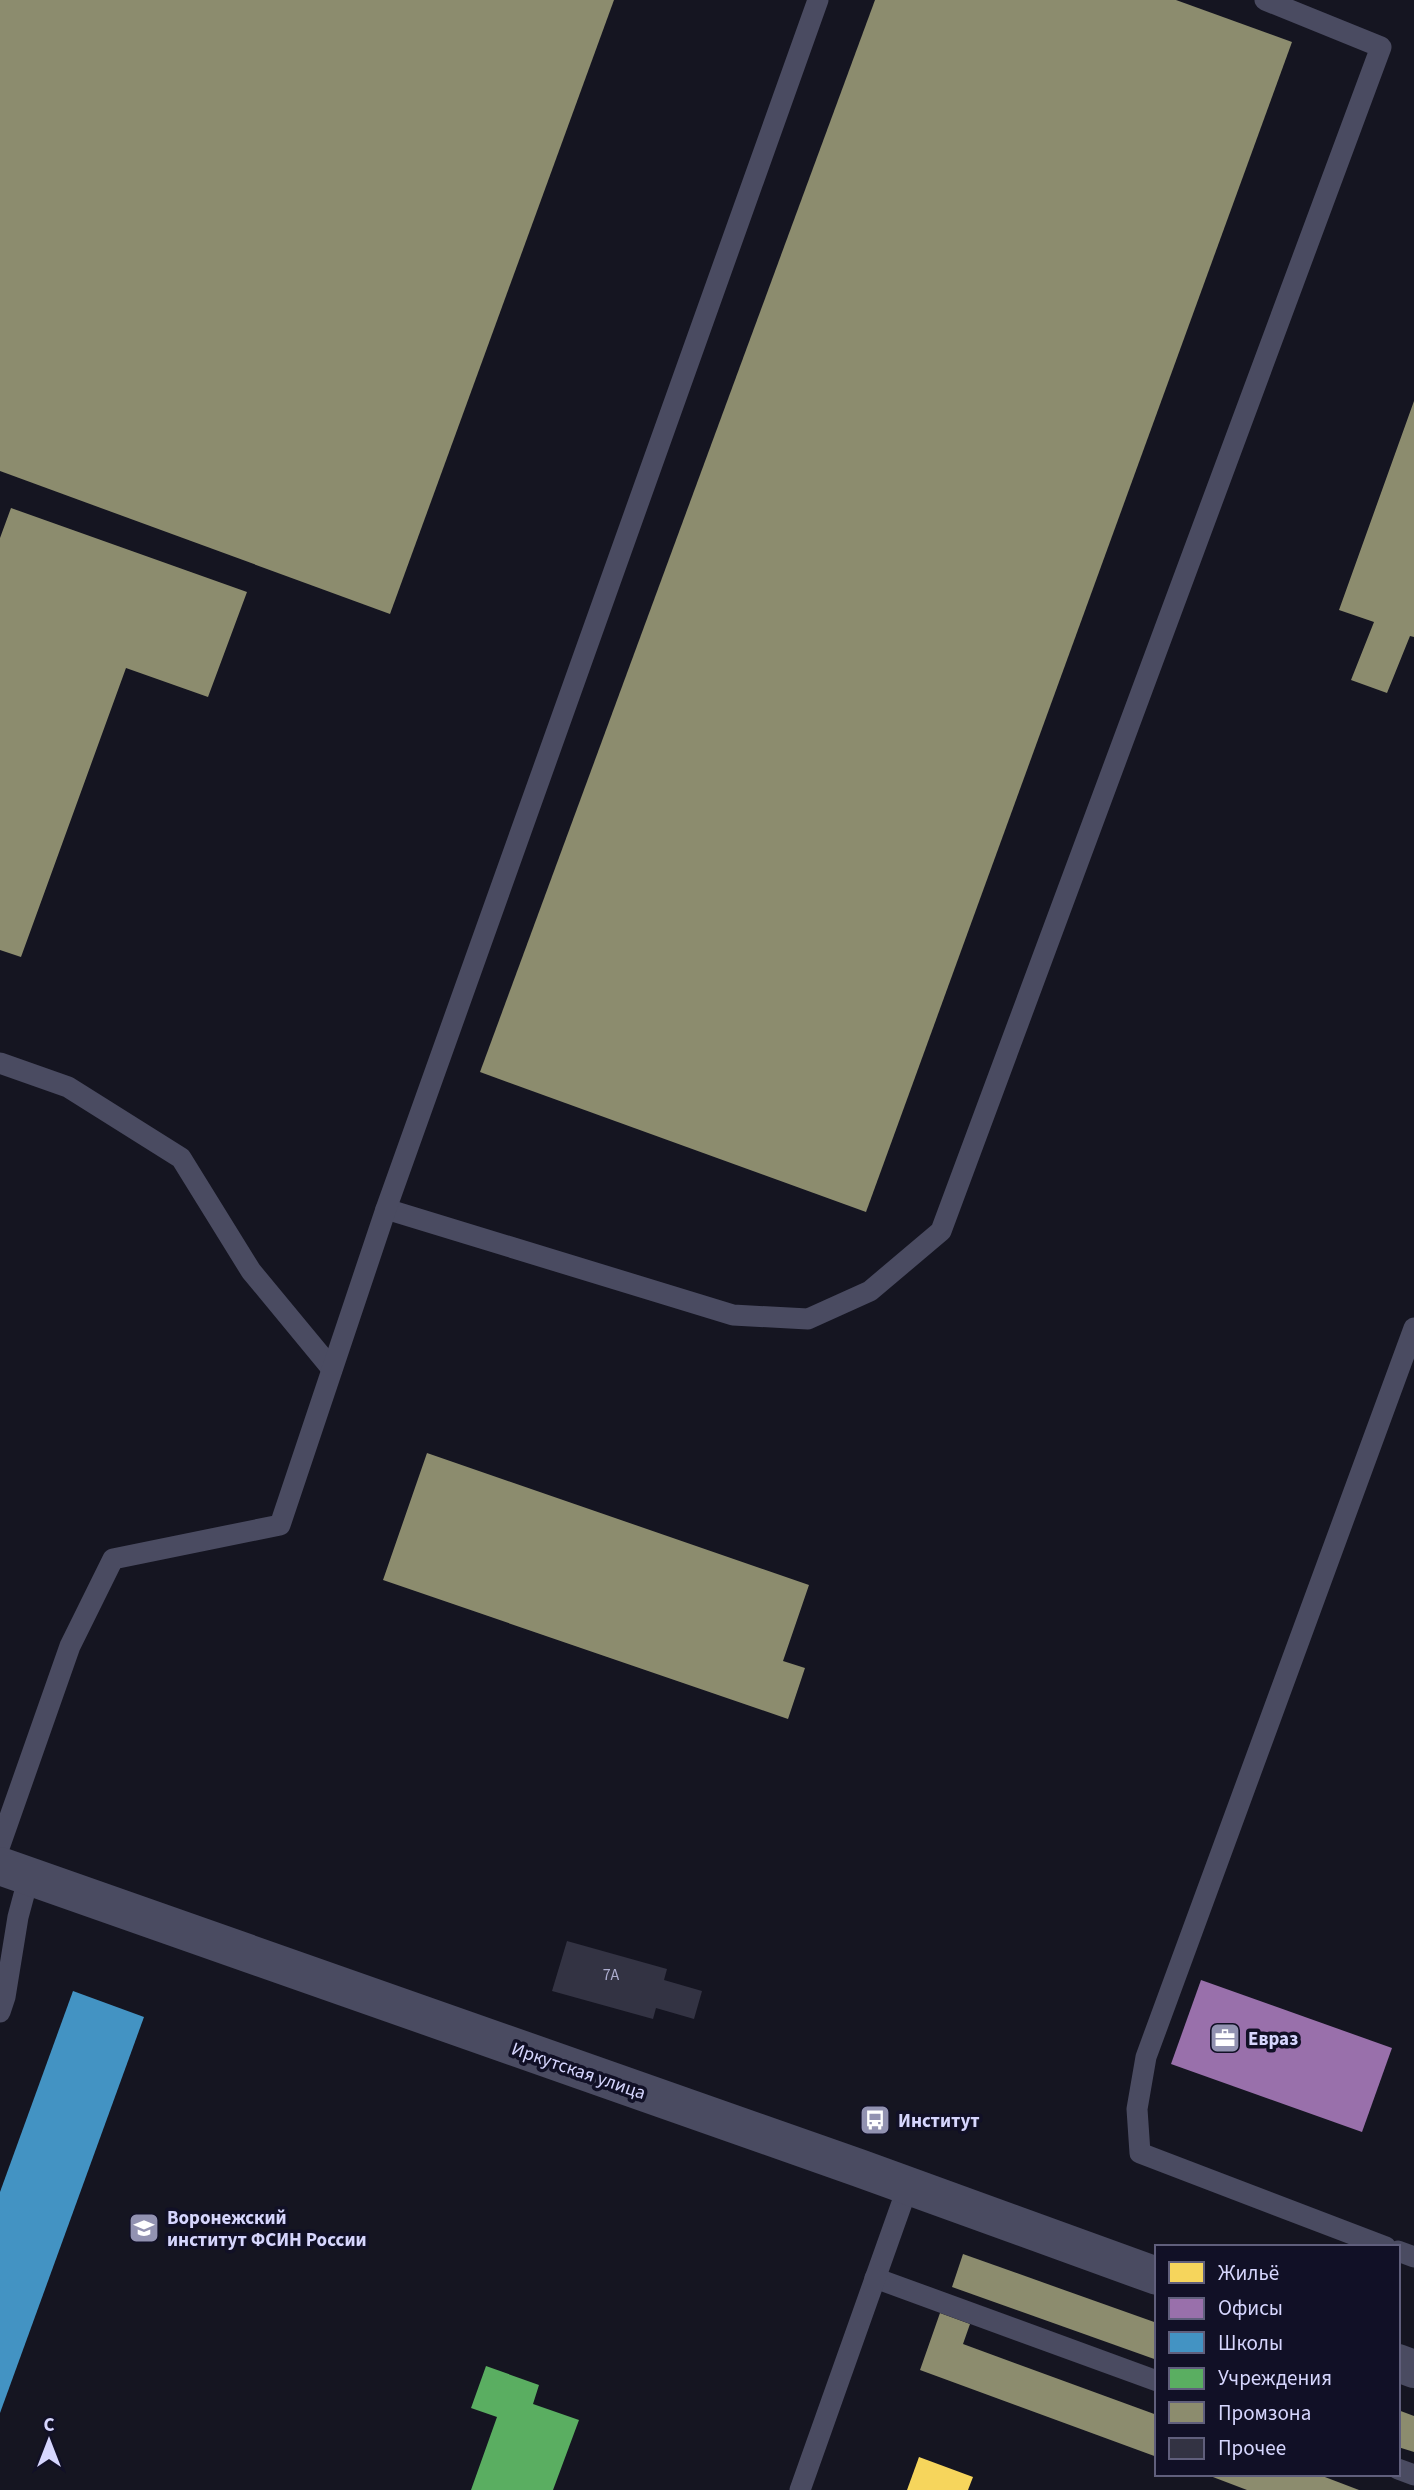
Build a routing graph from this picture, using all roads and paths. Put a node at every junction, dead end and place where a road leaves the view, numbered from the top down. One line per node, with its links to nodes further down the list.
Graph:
1 (818, 0): 4 (lane)
2 (1265, 0): 4 (lane)
3 (0, 1063): 6 (lane)
4 (386, 1209): 6 (lane)
5 (1414, 1328): 11 (lane)
6 (332, 1369): 7 (lane)
7 (0, 1845)
8 (15, 1871): 9 (lane); 10 (street, Иркутская улица)
9 (2, 2001)
10 (908, 2186): 12 (street, Иркутская улица); 13 (lane)
11 (1381, 2245)
12 (1155, 2275)
13 (875, 2278): 14 (lane); 15 (lane)
14 (1155, 2380)
15 (800, 2490)

